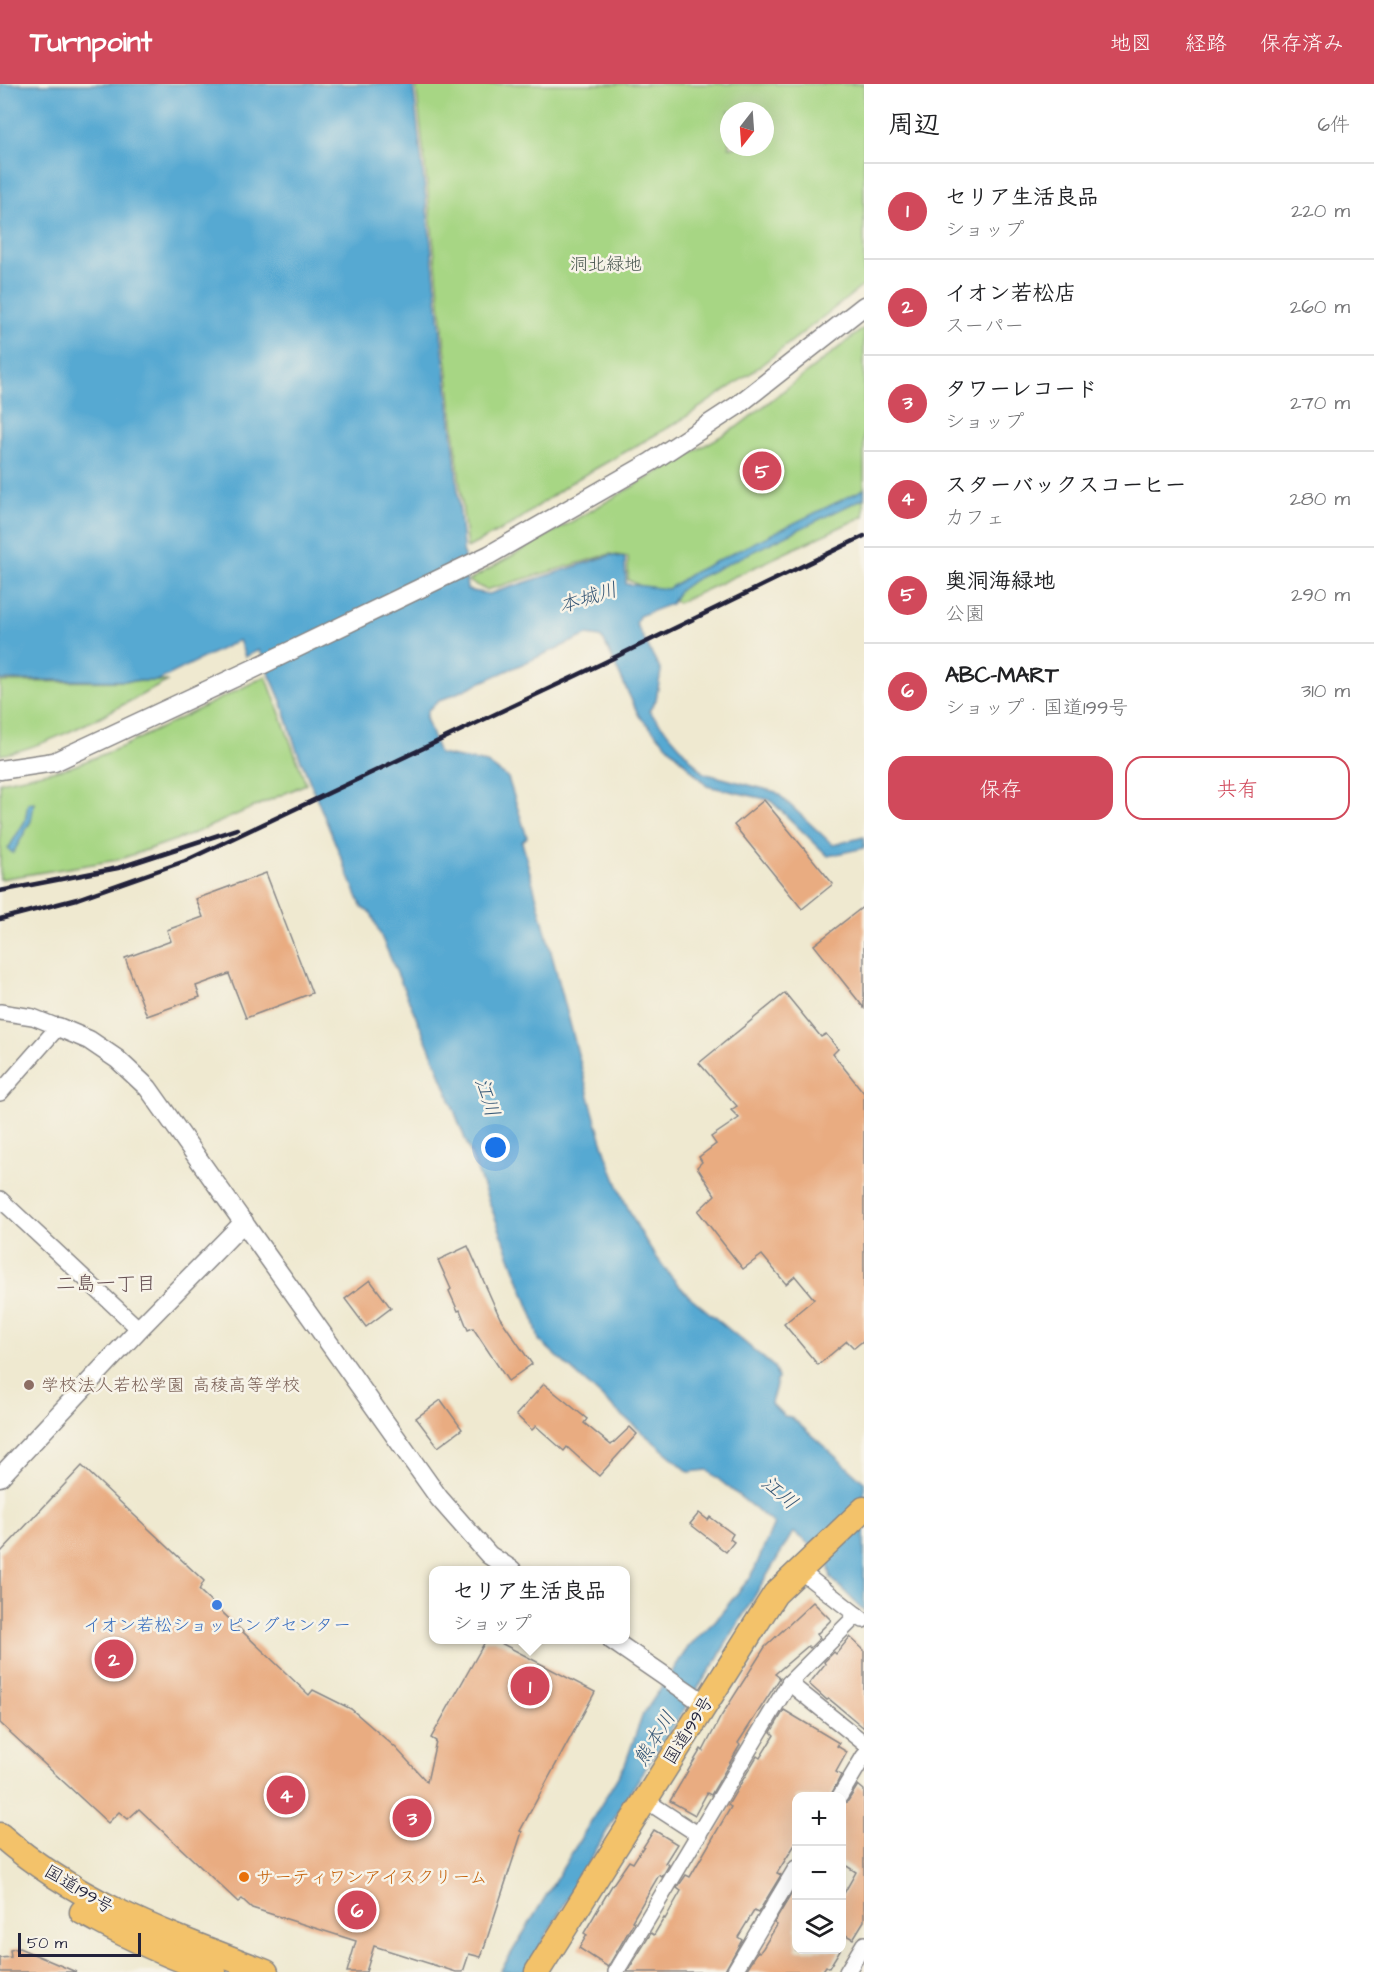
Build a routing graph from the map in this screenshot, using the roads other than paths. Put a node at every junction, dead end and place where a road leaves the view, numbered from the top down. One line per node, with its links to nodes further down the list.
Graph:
1 (864, 306): 2 (street)
2 (0, 770)
3 (0, 1012): 4 (street)
4 (58, 1027): 5 (street); 7 (street)
5 (0, 1093)
6 (0, 1198): 8 (street)
7 (244, 1222): 8 (street); 11 (street)
8 (139, 1329): 9 (street)
9 (0, 1477)
10 (864, 1509): 12 (highway, 国道199号)
11 (506, 1566)
12 (803, 1567): 13 (street); 16 (highway, 国道199号)
13 (861, 1618): 15 (street)
14 (618, 1644): 16 (street)
15 (789, 1683): 17 (street); 22 (street)
16 (705, 1704): 20 (highway, 国道199号)
17 (864, 1743)
18 (864, 1756): 19 (street)
19 (843, 1792)
20 (645, 1800): 22 (street); 29 (highway, 国道199号)
21 (0, 1835): 28 (highway, 国道199号)
22 (699, 1835): 30 (street)
23 (0, 1858): 26 (highway, 国道199号)
24 (792, 1875): 31 (street)
25 (864, 1944): 32 (street)
26 (178, 1966): 27 (highway, 国道199号)
27 (214, 1972)
28 (266, 1972)
29 (537, 1972)
30 (616, 1972)
31 (734, 1972)
32 (847, 1972)

